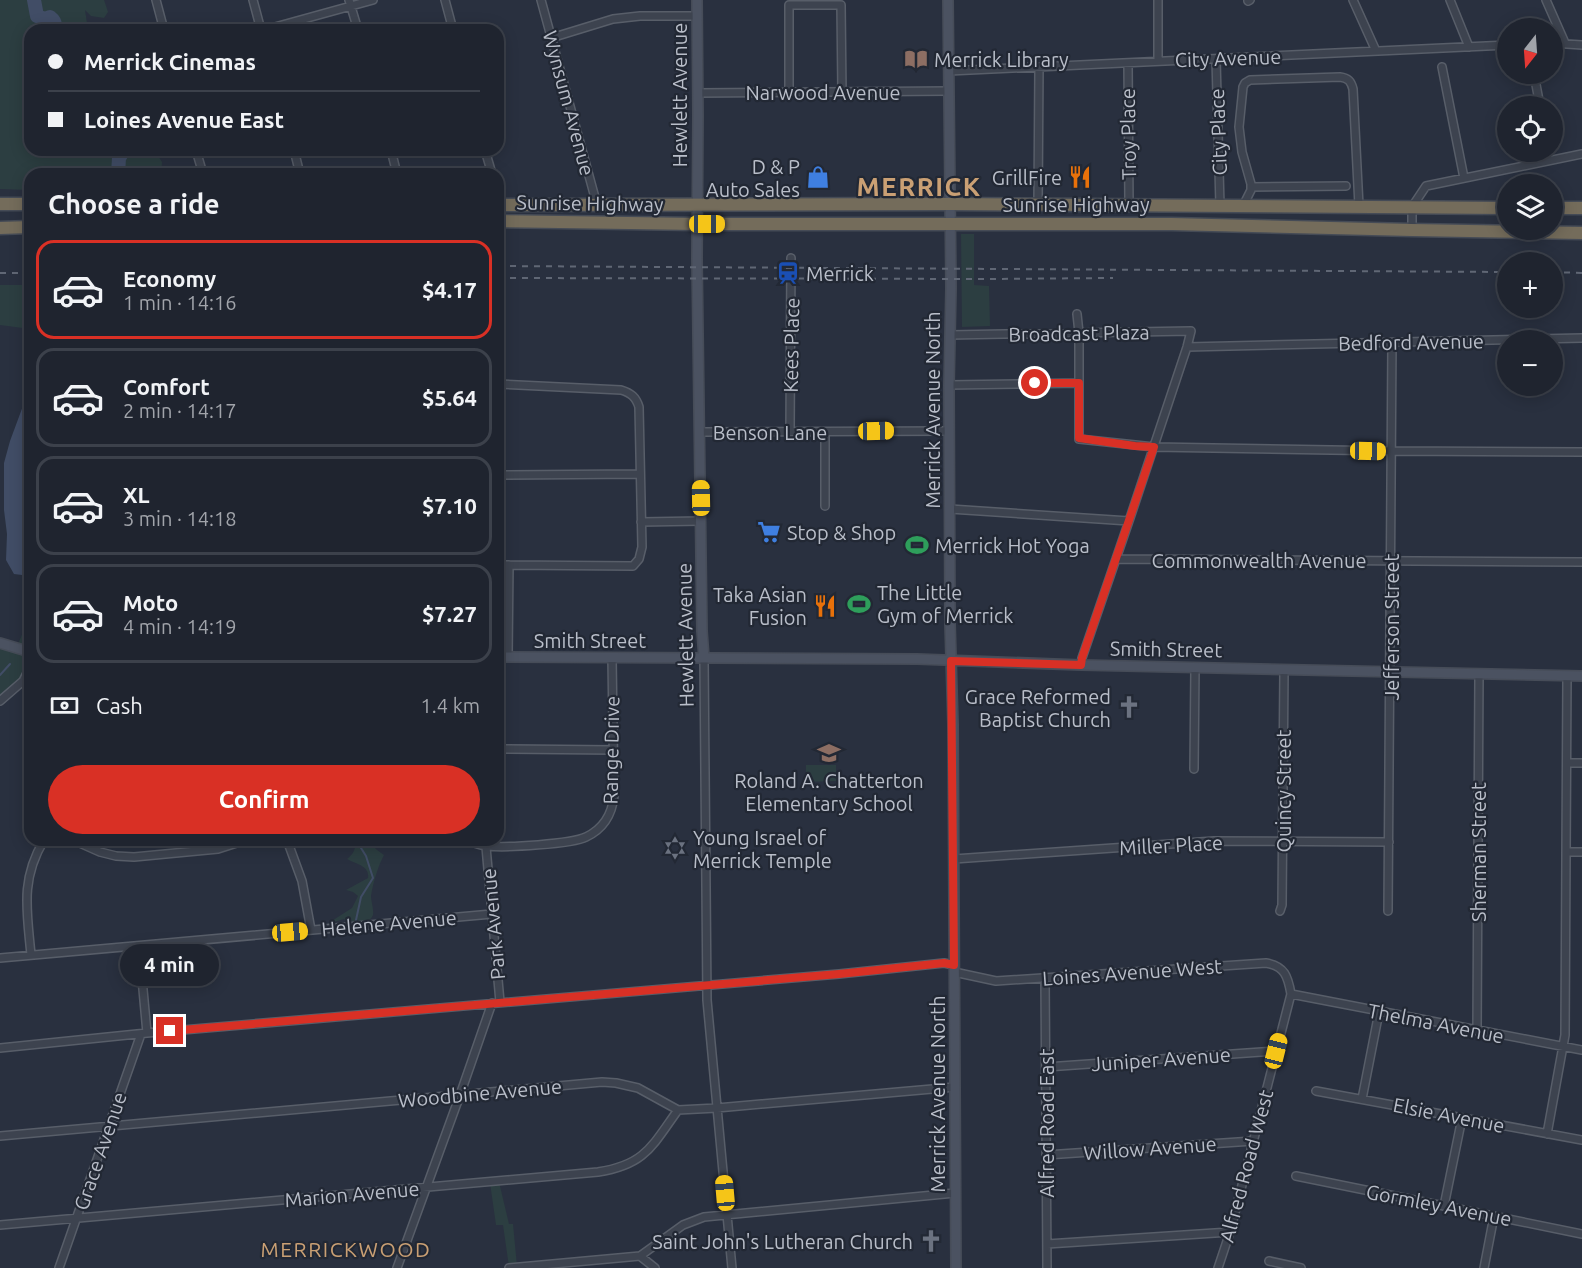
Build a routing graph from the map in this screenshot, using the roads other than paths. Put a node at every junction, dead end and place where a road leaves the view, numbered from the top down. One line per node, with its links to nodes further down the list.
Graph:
1 (156, 0): 14 (street)
2 (253, 0): 15 (street)
3 (373, 0): 12 (street)
4 (445, 0): 18 (street)
5 (541, 0): 19 (street, Wynsum Avenue)
6 (697, 0): 13 (street, Hewlett Avenue)
7 (948, 0): 30 (street, Merrick Avenue North)
8 (1158, 0): 26 (street)
9 (1353, 0): 24 (street)
10 (1450, 0): 23 (street)
11 (1546, 0): 20 (street)
12 (350, 3): 16 (street); 17 (street)
13 (697, 16): 19 (street); 34 (street, Hewlett Avenue)
14 (162, 24)
15 (260, 24)
16 (282, 24)
17 (356, 24)
18 (451, 24)
19 (551, 38): 45 (street, Wynsum Avenue)
20 (1565, 43): 21 (street)
21 (1582, 45)
22 (1497, 46): 23 (street, City Avenue)
23 (1469, 47): 24 (street, City Avenue)
24 (1376, 51): 25 (street, City Avenue)
25 (1216, 59): 26 (street, City Avenue); 49 (street, City Place)
26 (1158, 61): 27 (street, City Avenue)
27 (1128, 63): 28 (street, City Avenue); 48 (street, Troy Place)
28 (1039, 67): 30 (street, City Avenue); 47 (street)
29 (1442, 67): 38 (street)
30 (949, 71): 33 (street, Merrick Avenue North)
31 (789, 92): 32 (street, Narwood Avenue); 32 (street); 34 (street, Narwood Avenue)
32 (842, 92): 33 (street, Narwood Avenue)
33 (949, 92): 44 (street, Merrick Avenue North)
34 (698, 93): 46 (street, Hewlett Avenue)
35 (1582, 154): 36 (street)
36 (1563, 158)
37 (1541, 162): 38 (street)
38 (1464, 178): 52 (street)
39 (1346, 186): 40 (street)
40 (1251, 187): 50 (street); 51 (street)
41 (504, 202): 45 (highway, Sunrise Highway)
42 (0, 204): 43 (highway)
43 (24, 204)
44 (950, 204): 46 (highway, Sunrise Highway); 47 (highway, Sunrise Highway); 57 (street, Merrick Avenue North)
45 (597, 205): 46 (highway, Sunrise Highway)
46 (697, 205): 58 (street, Hewlett Avenue)
47 (1038, 205): 48 (highway, Sunrise Highway)
48 (1129, 205): 49 (highway, Sunrise Highway)
49 (1220, 206): 50 (highway, Sunrise Highway)
50 (1243, 206): 51 (highway, Sunrise Highway)
51 (1359, 207): 52 (highway, Sunrise Highway)
52 (1412, 207): 53 (highway, Sunrise Highway); 61 (street)
53 (1497, 208)
54 (1563, 208): 55 (highway)
55 (1582, 208)
56 (504, 221): 58 (highway, Sunrise Highway)
57 (950, 223): 58 (highway, Sunrise Highway); 61 (highway, Sunrise Highway); 66 (street, Merrick Avenue North)
58 (697, 224): 74 (street, Hewlett Avenue)
59 (24, 227): 60 (highway)
60 (0, 228)
61 (1412, 231): 62 (highway, Sunrise Highway)
62 (1582, 233)
63 (791, 258): 75 (street, Kees Place)
64 (1077, 314): 65 (street)
65 (1079, 333): 66 (street, Broadcast Plaza); 69 (street, Broadcast Plaza); 70 (street)
66 (951, 334): 72 (street, Merrick Avenue North)
67 (1582, 338): 68 (street, Bedford Avenue)
68 (1392, 343): 69 (street, Bedford Avenue); 78 (street, Jefferson Street)
69 (1187, 347): 77 (street)
70 (1079, 383): 72 (street); 77 (street)
71 (504, 384): 80 (street)
72 (949, 385): 73 (street, Merrick Avenue North)
73 (949, 431): 76 (street, Benson Lane); 83 (street, Merrick Avenue North)
74 (700, 432): 75 (street, Benson Lane); 84 (street, Hewlett Avenue)
75 (790, 432): 76 (street, Benson Lane)
76 (825, 432): 82 (street)
77 (1154, 447): 78 (street); 85 (street)
78 (1392, 451): 79 (street); 88 (street, Jefferson Street)
79 (1582, 452)
80 (640, 474): 81 (street); 86 (street)
81 (504, 475)
82 (825, 506)
83 (950, 510): 85 (street); 98 (street, Merrick Avenue North)
84 (701, 521): 86 (street); 97 (street, Hewlett Avenue)
85 (1129, 521): 87 (street)
86 (641, 522): 91 (street)
87 (1116, 559): 88 (street, Commonwealth Avenue); 99 (street)
88 (1391, 561): 89 (street, Commonwealth Avenue); 102 (street, Jefferson Street)
89 (1582, 562)
90 (504, 565): 91 (street)
91 (509, 565): 92 (street)
92 (504, 642)
93 (0, 643): 94 (street)
94 (24, 650)
95 (504, 657): 96 (street, Smith Street)
96 (612, 658): 97 (street, Smith Street); 109 (street, Range Drive)
97 (704, 658): 98 (street, Smith Street); 132 (street, Hewlett Avenue)
98 (951, 661): 99 (street, Smith Street); 122 (street, Merrick Avenue North)
99 (1081, 665): 100 (street, Smith Street)
100 (1195, 668): 101 (street, Smith Street); 112 (street)
101 (1284, 670): 102 (street, Smith Street); 113 (street, Quincy Street)
102 (1390, 672): 103 (street, Smith Street); 114 (street, Jefferson Street)
103 (1479, 674): 104 (street, Smith Street); 137 (street, Sherman Street)
104 (1567, 676): 105 (street, Smith Street); 110 (street)
105 (1582, 676)
106 (24, 679): 107 (street)
107 (0, 701)
108 (504, 749): 109 (street)
109 (614, 750): 119 (street, Range Drive)
110 (1567, 763): 111 (street); 120 (street)
111 (1582, 763)
112 (1194, 769)
113 (1282, 841): 114 (street, Miller Place); 122 (street, Miller Place); 123 (street, Quincy Street)
114 (1389, 842): 124 (street, Jefferson Street)
115 (40, 846): 128 (street)
116 (86, 846): 117 (street)
117 (227, 846)
118 (288, 846): 126 (street)
119 (486, 846): 125 (street, Park Avenue)
120 (1566, 852): 121 (street); 139 (street)
121 (1582, 852)
122 (954, 860): 130 (street, Merrick Avenue North)
123 (1280, 911)
124 (1388, 911)
125 (492, 914): 126 (street, Helene Avenue); 134 (street, Park Avenue)
126 (311, 930): 127 (street, Helene Avenue)
127 (139, 946): 128 (street, Helene Avenue); 138 (street, Grace Avenue)
128 (31, 955): 129 (street, Helene Avenue)
129 (0, 958)
130 (954, 968): 131 (street, Loines Avenue West); 132 (street, Loines Avenue West); 144 (street, Merrick Avenue North)
131 (1045, 978): 133 (street, Loines Avenue West); 143 (street, Alfred Road East)
132 (707, 985): 134 (street, Loines Avenue West); 148 (street, Hewlett Avenue)
133 (1291, 994): 136 (street, Thelma Avenue); 142 (street, Alfred Road West)
134 (500, 1002): 135 (street, Loines Avenue West)
135 (492, 1003): 138 (street, Loines Avenue West); 146 (street, Park Avenue)
136 (1379, 1012): 137 (street, Thelma Avenue); 147 (street)
137 (1477, 1031): 139 (street, Thelma Avenue)
138 (144, 1034): 140 (street, Loines Avenue West); 151 (street, Grace Avenue)
139 (1564, 1047): 141 (street, Thelma Avenue); 152 (street)
140 (0, 1048)
141 (1582, 1050)
142 (1276, 1051): 143 (street, Juniper Avenue); 155 (street, Alfred Road West)
143 (1046, 1067): 156 (street, Alfred Road East)
144 (955, 1087): 148 (street); 159 (street, Merrick Avenue North)
145 (1316, 1091): 147 (street, Elsie Avenue)
146 (460, 1095): 149 (street, Woodbine Avenue); 151 (street, Woodbine Avenue); 158 (street, Park Avenue)
147 (1362, 1099): 150 (street, Elsie Avenue)
148 (717, 1108): 149 (street); 161 (street, Hewlett Avenue)
149 (678, 1110): 158 (street, Marion Avenue)
150 (1462, 1118): 152 (street, Elsie Avenue); 160 (street)
151 (109, 1126): 153 (street, Woodbine Avenue); 163 (street, Grace Avenue)
152 (1547, 1134): 154 (street, Elsie Avenue)
153 (0, 1136)
154 (1582, 1140)
155 (1253, 1141): 156 (street, Willow Avenue); 165 (street, Alfred Road West)
156 (1046, 1155): 167 (street, Alfred Road East)
157 (1296, 1176): 160 (street, Gormley Avenue)
158 (427, 1187): 163 (street, Marion Avenue); 171 (street, Park Avenue)
159 (955, 1193): 161 (street); 175 (street, Merrick Avenue North)
160 (1444, 1206): 162 (street, Gormley Avenue)
161 (727, 1214): 168 (street); 174 (street, Hewlett Avenue)
162 (1494, 1216): 166 (street, Gormley Avenue); 179 (street)
163 (77, 1218): 164 (street, Marion Avenue); 170 (street, Grace Avenue)
164 (0, 1225)
165 (1230, 1232): 167 (street); 177 (street, Alfred Road West)
166 (1582, 1234)
167 (1047, 1244): 176 (street, Alfred Road East)
168 (640, 1256): 172 (street); 173 (street)
169 (1269, 1261): 178 (street)
170 (59, 1268)
171 (397, 1268)
172 (510, 1268)
173 (655, 1268)
174 (732, 1268)
175 (956, 1268)
176 (1047, 1268)
177 (1218, 1268)
178 (1301, 1268)
179 (1484, 1268)

